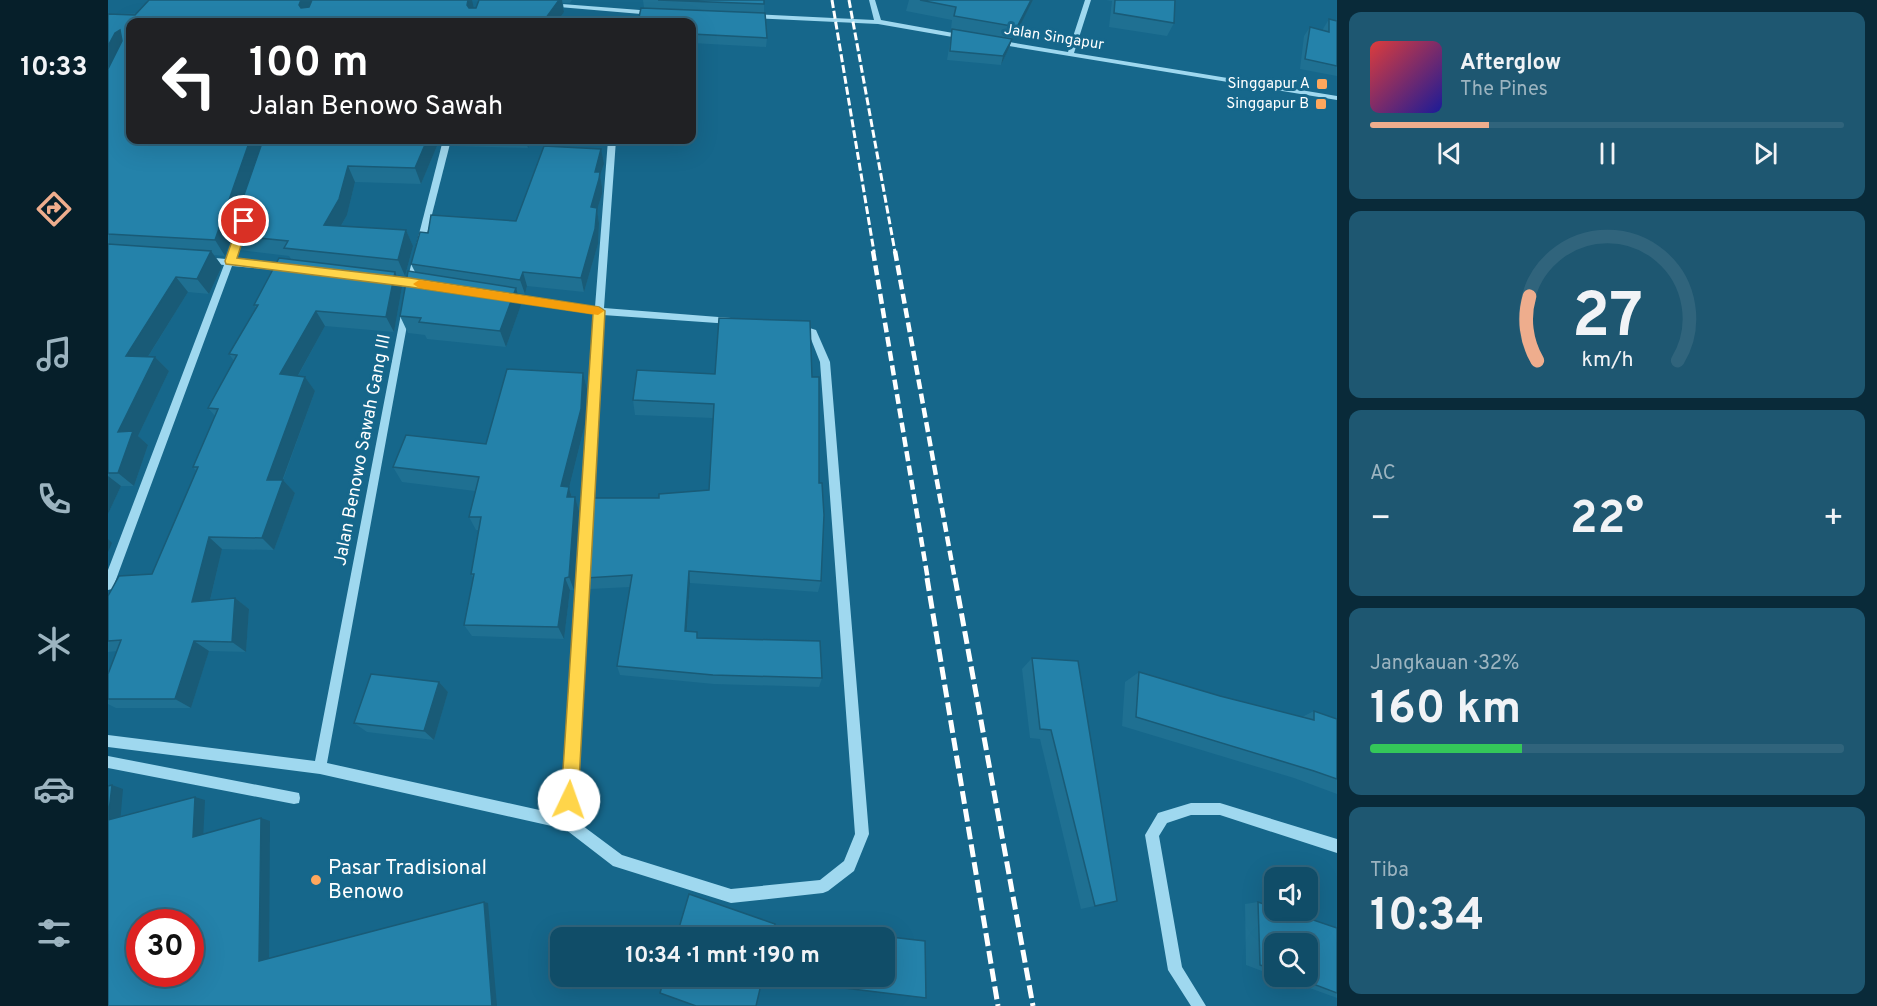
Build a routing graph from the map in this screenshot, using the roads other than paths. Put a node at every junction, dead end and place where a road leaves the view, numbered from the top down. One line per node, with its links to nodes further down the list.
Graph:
1 (872, 0): 8 (street)
2 (1088, 0): 11 (street)
3 (540, 4): 4 (street)
4 (622, 12): 5 (street); 7 (street)
5 (667, 13)
6 (747, 16): 8 (street)
7 (621, 18)
8 (878, 22): 9 (street)
9 (968, 38)
10 (991, 41): 11 (street, Jalan Singapur)
11 (1070, 55): 12 (street, Jalan Singapur)
12 (1337, 98)
13 (446, 144): 19 (street, Jalan Benowo Sawah Gang III)
14 (612, 144): 22 (street)
15 (245, 217): 17 (street)
16 (197, 259): 17 (street)
17 (230, 261): 18 (street); 25 (street)
18 (298, 269)
19 (405, 282): 20 (street); 28 (street, Jalan Benowo Sawah Gang III)
20 (422, 284)
21 (493, 295): 22 (street)
22 (599, 311): 23 (street); 30 (street)
23 (738, 322)
24 (784, 326): 30 (street)
25 (108, 585)
26 (108, 741): 28 (street)
27 (108, 762): 29 (street)
28 (320, 768): 30 (street)
29 (294, 798)
30 (568, 823)
31 (1337, 846): 32 (street)
32 (1198, 1006)

